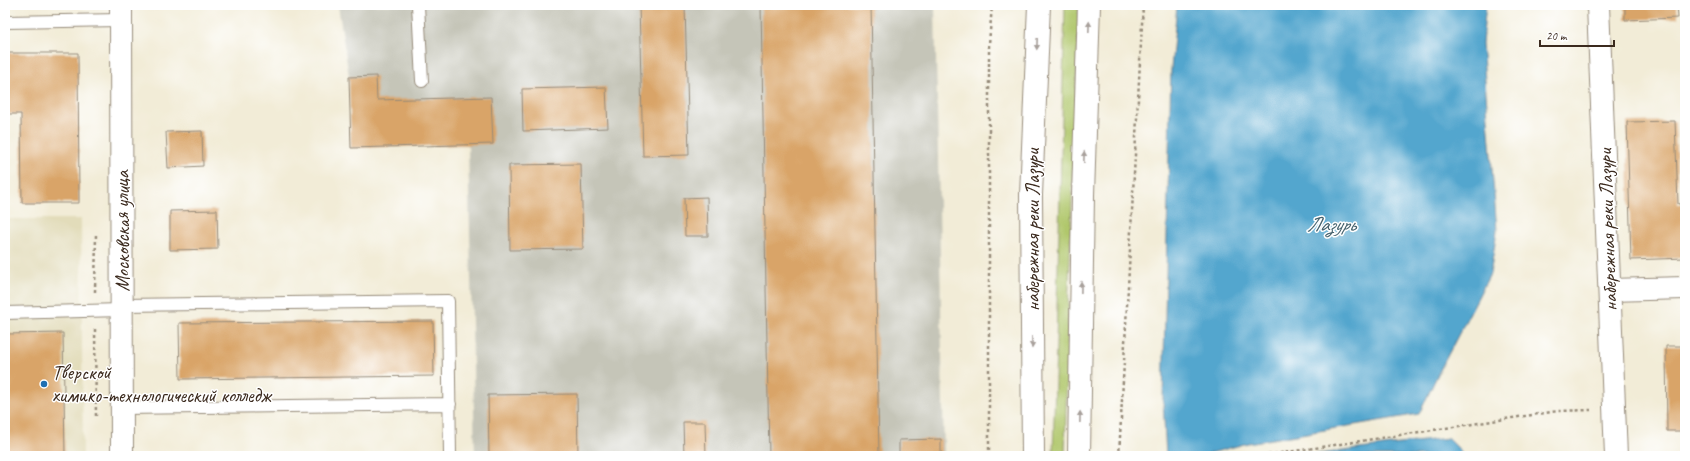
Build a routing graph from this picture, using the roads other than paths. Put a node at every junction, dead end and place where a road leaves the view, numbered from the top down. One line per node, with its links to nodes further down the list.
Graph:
1 (418, 5): 7 (lane)
2 (1039, 5): 16 (street, набережная реки Лазури, one-way to 16)
3 (1089, 5): 17 (street, one-way to 3)
4 (1598, 5): 9 (street, набережная реки Лазури)
5 (121, 12): 6 (lane); 10 (street, Московская улица)
6 (5, 22)
7 (422, 82)
8 (1685, 288): 9 (street)
9 (1610, 290): 18 (street, набережная реки Лазури)
10 (122, 308): 11 (lane); 12 (lane); 13 (street, Московская улица)
11 (5, 313)
12 (450, 404): 13 (lane); 15 (lane)
13 (122, 408): 14 (street, Московская улица)
14 (122, 456)
15 (450, 456)
16 (1033, 456)
17 (1079, 456)
18 (1616, 456)

